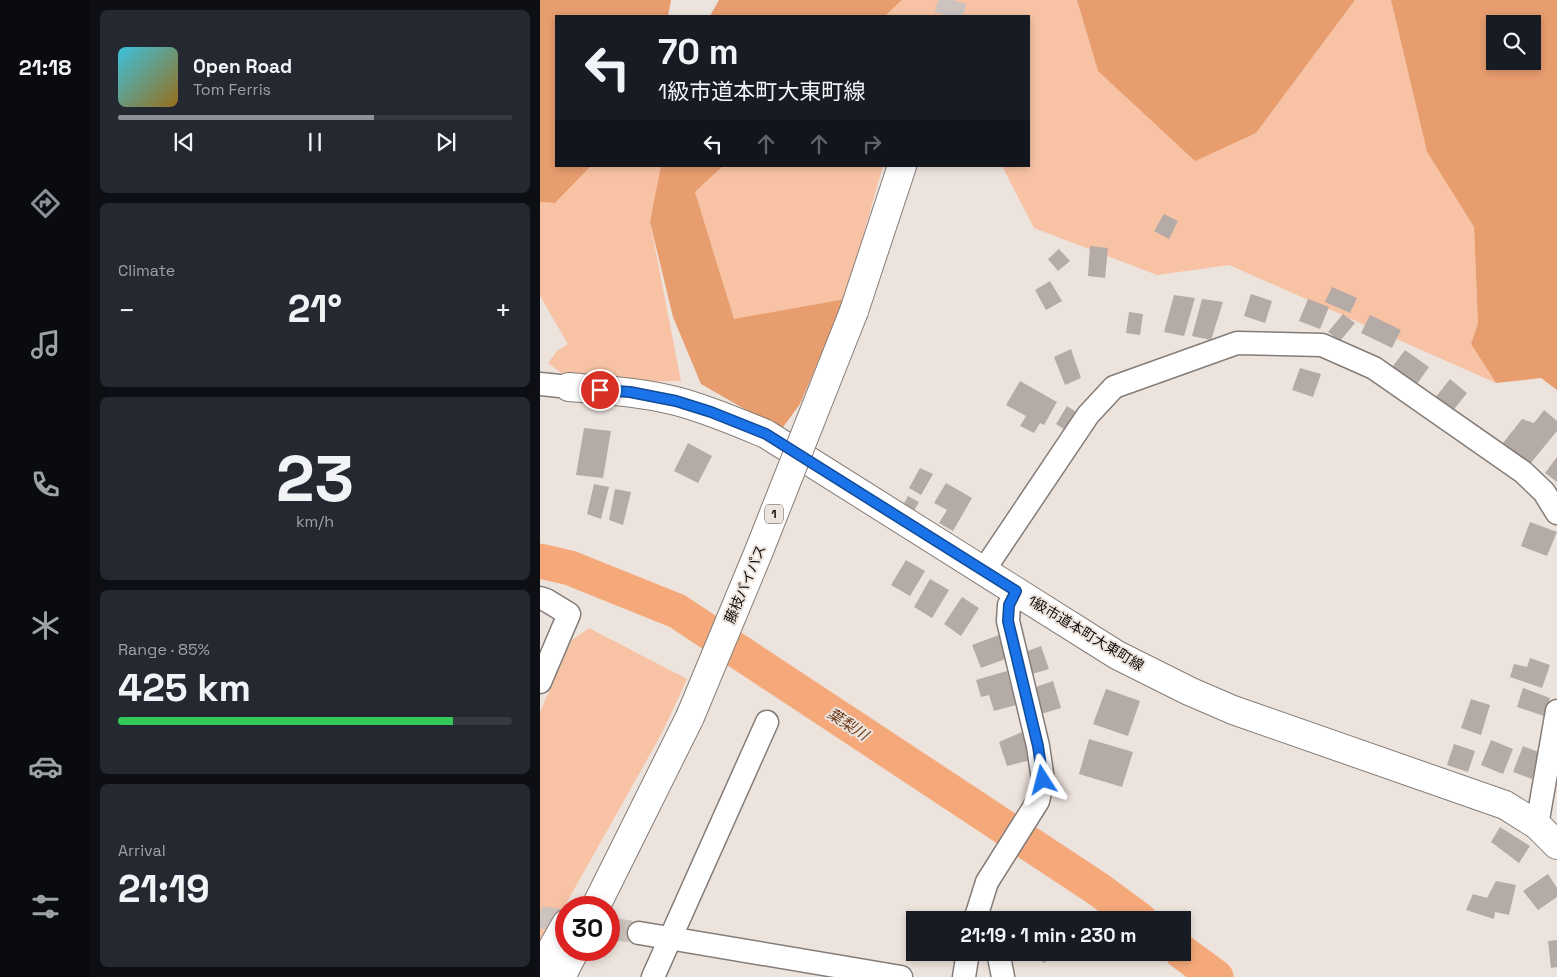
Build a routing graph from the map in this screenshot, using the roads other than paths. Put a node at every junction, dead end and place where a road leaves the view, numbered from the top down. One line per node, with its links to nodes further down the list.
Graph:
1 (902, 167): 11 (main road, 藤枝バイパス / 1, bridge)
2 (540, 384): 3 (street, 1級市道本町大東町線)
3 (569, 387): 5 (main road, 1級市道本町大東町線)
4 (1557, 513): 5 (street)
5 (984, 570): 6 (main road, 1級市道本町大東町線)
6 (1016, 591): 12 (main road, 1級市道本町大東町線); 14 (street)
7 (540, 598): 8 (street)
8 (540, 682)
9 (1557, 711): 12 (street)
10 (766, 722): 21 (street)
11 (659, 777): 15 (main road, 1); 16 (main road, 藤枝バイパス / 1); 17 (main road, 1)
12 (1537, 825): 13 (main road, 1級市道本町大東町線)
13 (1557, 845)
14 (984, 892): 18 (street); 19 (street)
15 (583, 896)
16 (601, 896)
17 (619, 896)
18 (978, 911)
19 (988, 911)
20 (639, 933): 21 (street)
21 (670, 939): 30 (street); 31 (street)
22 (555, 943): 27 (main road)
23 (569, 961): 28 (main road)
24 (590, 961): 29 (main road)
25 (967, 961): 32 (street)
26 (1000, 961): 33 (street)
27 (540, 970)
28 (561, 977)
29 (582, 977)
30 (653, 977)
31 (901, 977)
32 (964, 977)
33 (1004, 977)

